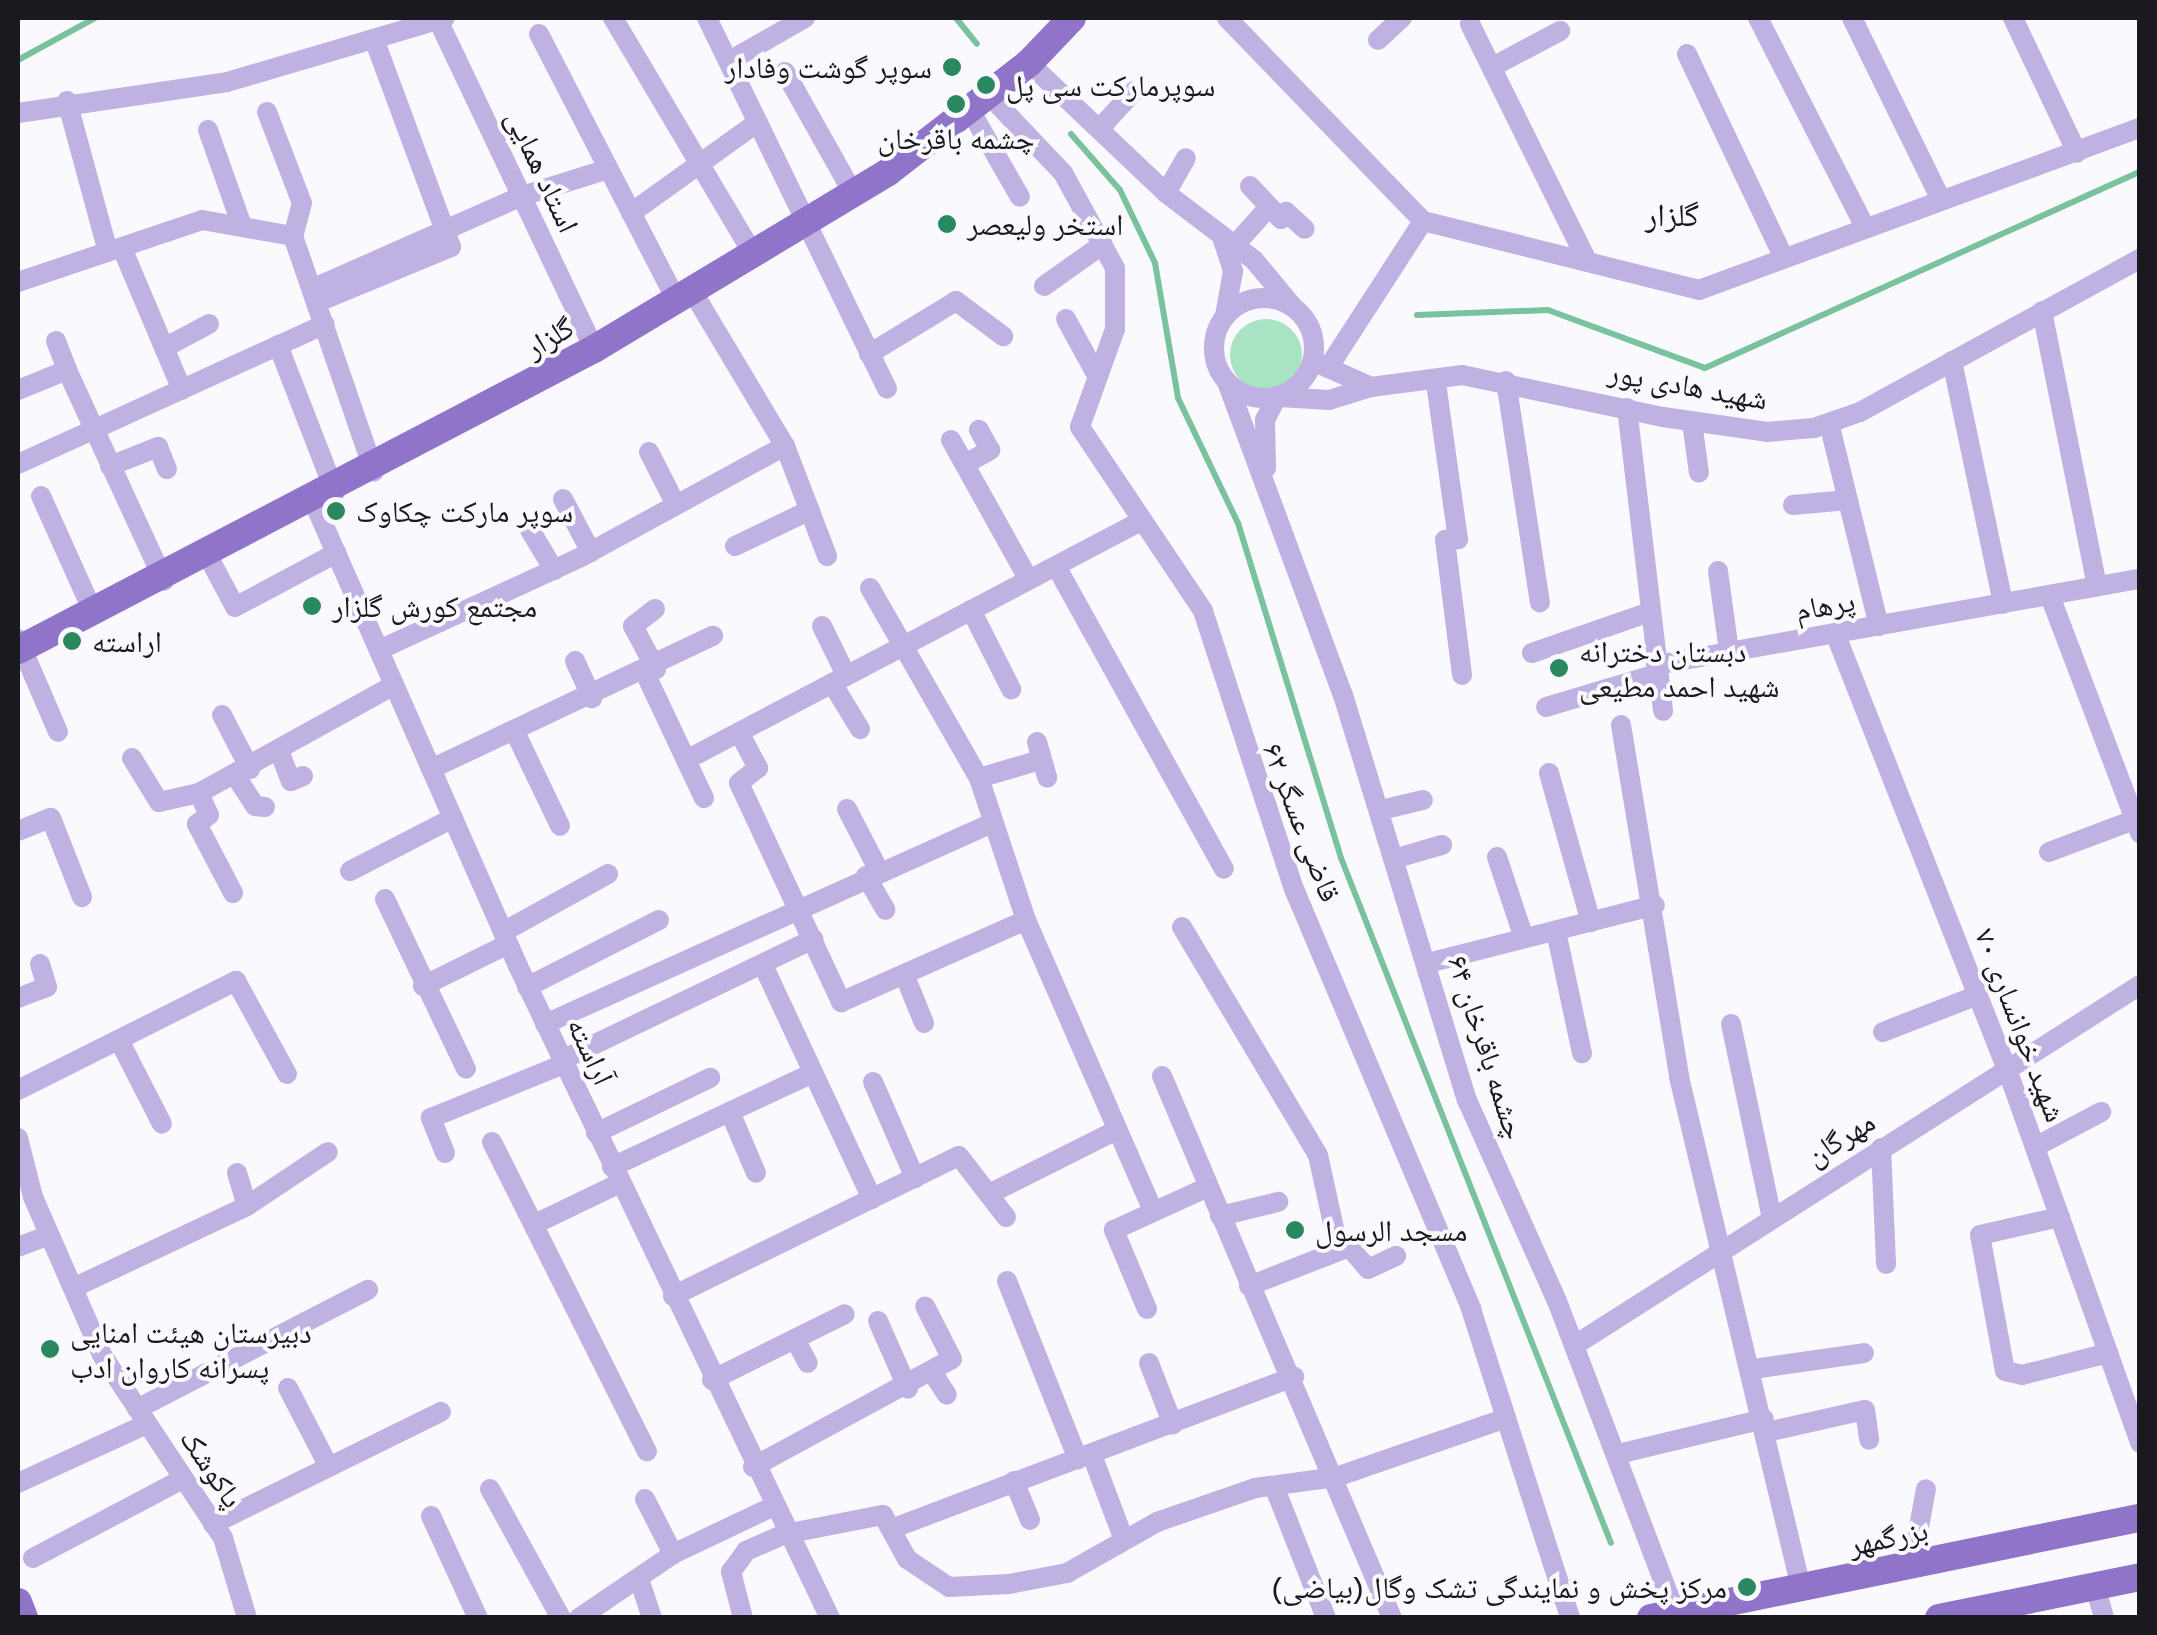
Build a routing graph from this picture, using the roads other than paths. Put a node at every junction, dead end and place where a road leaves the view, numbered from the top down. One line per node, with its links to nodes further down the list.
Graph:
1 (613, 18): 32 (street)
2 (708, 18): 17 (street)
3 (806, 18): 17 (street)
4 (1072, 18): 18 (main road, گلزار)
5 (1227, 18): 42 (street)
6 (1402, 18): 14 (street)
7 (1758, 18): 45 (street)
8 (1852, 18): 39 (street)
9 (2013, 18): 30 (street)
10 (440, 19): 15 (street); 37 (street, استاد همایی)
11 (1470, 24): 19 (street)
12 (1560, 31): 19 (street)
13 (538, 34): 33 (street)
14 (1378, 40)
15 (376, 44): 22 (street); 46 (street)
16 (1687, 54): 53 (street)
17 (733, 58): 26 (street)
18 (1029, 63): 23 (main road, گلزار); 27 (street)
19 (1494, 66): 54 (street)
20 (785, 72): 35 (street)
21 (1134, 91): 27 (street)
22 (68, 101): 25 (street); 51 (street)
23 (979, 102): 35 (main road, گلزار); 38 (street); 50 (street, قاضی عسگر ۶۲)
24 (267, 112): 48 (street)
25 (18, 113)
26 (758, 122): 32 (street); 44 (street)
27 (1102, 125): 36 (street)
28 (2140, 128): 30 (street)
29 (208, 130): 43 (street)
30 (2077, 153): 39 (street)
31 (1186, 158): 36 (street)
32 (698, 162): 41 (street); 52 (street)
33 (608, 169): 37 (street); 41 (street)
34 (1250, 186): 40 (street)
35 (853, 192): 44 (main road, گلزار)
36 (1166, 193): 49 (street)
37 (522, 196): 46 (street); 70 (street, استاد همایی)
38 (1020, 197)
39 (1941, 200): 45 (street)
40 (1269, 207): 47 (street); 49 (street)
41 (631, 212): 58 (street)
42 (1423, 221): 54 (street); 73 (street)
43 (241, 223): 48 (street); 51 (street)
44 (800, 223): 52 (main road, گلزار); 71 (street)
45 (1865, 227): 53 (street)
46 (451, 228): 59 (street)
47 (1305, 229)
48 (293, 236): 59 (street)
49 (1228, 240): 60 (street); 62 (street)
50 (1103, 244): 57 (street); 75 (street, قاضی عسگر ۶۲)
51 (115, 250): 56 (street); 69 (street)
52 (752, 252): 58 (main road, گلزار)
53 (1783, 256): 54 (street)
54 (1586, 258)
55 (2140, 259): 61 (street, شهید هادی پور)
56 (18, 282)
57 (1044, 286)
58 (683, 294): 70 (main road, گلزار); 90 (street)
59 (315, 296): 65 (street)
60 (1293, 307): 62 (street); 73 (street)
61 (2042, 311): 72 (street, شهید هادی پور); 119 (street)
62 (1225, 316): 77 (street)
63 (1066, 319): 75 (street)
64 (209, 324): 69 (street)
65 (325, 324): 68 (street); 96 (street)
66 (1003, 336): 71 (street)
67 (56, 341): 74 (street)
68 (278, 346): 82 (street); 100 (street, آراسته)
69 (164, 348): 82 (street)
70 (594, 349): 96 (main road, گلزار)
71 (870, 354): 80 (street)
72 (1952, 361): 86 (street, شهید هادی پور); 123 (street)
73 (1320, 365): 79 (street, شهید هادی پور); 83 (street)
74 (68, 370): 81 (street); 88 (street)
75 (1094, 372): 106 (street, قاضی عسگر ۶۲)
76 (1506, 381): 78 (street, شهید هادی پور); 84 (street, شهید هادی پور); 122 (street)
77 (1227, 382): 83 (street); 98 (street)
78 (1436, 383): 79 (street, شهید هادی پور); 140 (street)
79 (1371, 387): 83 (street)
80 (887, 388)
81 (18, 390)
82 (182, 390): 88 (street)
83 (1277, 397): 98 (street)
84 (1627, 408): 85 (street, شهید هادی پور); 126 (street)
85 (1692, 422): 86 (street, شهید هادی پور); 97 (street)
86 (1829, 423): 102 (street)
87 (979, 430): 93 (street)
88 (93, 431): 92 (street); 94 (street)
89 (952, 440): 93 (street)
90 (785, 446): 104 (street); 105 (street)
91 (650, 452): 104 (street)
92 (18, 464)
93 (965, 464): 118 (street)
94 (110, 466): 95 (street); 117 (street)
95 (166, 469)
96 (374, 471): 100 (main road, گلزار)
97 (1698, 473)
98 (1269, 490): 167 (street, چشمه باقرخان ۶۴)
99 (41, 496): 127 (street)
100 (324, 498): 110 (street, آراسته); 112 (main road, گلزار)
101 (563, 499): 109 (street)
102 (1848, 500): 103 (street); 129 (street)
103 (1793, 505)
104 (676, 506): 109 (street)
105 (810, 510): 108 (street); 111 (street)
106 (1141, 520): 113 (street); 275 (street, قاضی عسگر ۶۲)
107 (530, 530): 114 (street)
108 (736, 546)
109 (591, 552): 114 (street)
110 (336, 554): 112 (street); 134 (street, آراسته)
111 (827, 556)
112 (209, 558): 117 (main road, گلزار)
113 (1056, 566): 118 (street); 177 (street)
114 (554, 570): 134 (street)
115 (1718, 571): 135 (street)
116 (2140, 579): 119 (street, پرهام)
117 (164, 580): 127 (main road, گلزار)
118 (1028, 580): 125 (street)
119 (2098, 587): 121 (street, پرهام)
120 (870, 588): 132 (street)
121 (2050, 596): 123 (street, پرهام); 171 (street)
122 (1540, 602)
123 (2004, 604): 129 (street, پرهام)
124 (655, 609): 139 (street)
125 (971, 610): 132 (street); 143 (street)
126 (1650, 612): 136 (street); 138 (street)
127 (94, 614): 133 (main road, گلزار)
128 (822, 626): 141 (street)
129 (1879, 626): 130 (street, پرهام)
130 (1836, 633): 135 (street, پرهام); 202 (street, شهید خوانساری ۷۰)
131 (712, 636): 139 (street)
132 (902, 645): 141 (street); 161 (street)
133 (19, 646): 150 (street)
134 (379, 650): 142 (street, آراسته)
135 (1729, 652): 138 (street, پرهام)
136 (1532, 654)
137 (575, 661): 144 (street)
138 (1656, 669): 145 (street, پرهام); 146 (street)
139 (651, 672): 144 (street); 155 (street)
140 (1462, 675)
141 (838, 679): 149 (street); 152 (street)
142 (394, 685): 153 (street); 157 (street, آراسته)
143 (1012, 689)
144 (592, 698): 151 (street)
145 (1546, 707)
146 (1663, 711)
147 (222, 714): 158 (street)
148 (1621, 724): 185 (street)
149 (860, 729)
150 (58, 732)
151 (515, 732): 157 (street); 170 (street)
152 (740, 732): 155 (street); 184 (street)
153 (280, 753): 158 (street); 160 (street)
154 (132, 758): 162 (street)
155 (686, 760): 163 (street)
156 (1041, 760): 161 (street)
157 (431, 769): 168 (street, آراسته)
158 (242, 772): 162 (street); 165 (street)
159 (1549, 773): 189 (street)
160 (303, 776)
161 (979, 778): 169 (street)
162 (199, 793): 181 (street)
163 (704, 798)
164 (1423, 800): 167 (street)
165 (266, 808)
166 (848, 809): 180 (street)
167 (1381, 810): 176 (street, چشمه باقرخان ۶۴)
168 (452, 818): 178 (street); 192 (street, آراسته)
169 (990, 824): 180 (street); 188 (street)
170 (560, 826)
171 (2137, 826): 174 (street)
172 (18, 831): 182 (street)
173 (1442, 845): 176 (street)
174 (2049, 852)
175 (1497, 857): 193 (street)
176 (1397, 858): 195 (street, چشمه باقرخان ۶۴)
177 (1224, 869)
178 (350, 871)
179 (608, 874): 192 (street)
180 (872, 874): 184 (street); 186 (street)
181 (233, 893)
182 (82, 897)
183 (384, 899): 200 (street)
184 (797, 905): 194 (street); 205 (street)
185 (1654, 905): 189 (street); 246 (street)
186 (886, 910)
187 (659, 920): 201 (street)
188 (1026, 920): 198 (street); 222 (street)
189 (1591, 922): 191 (street)
190 (1182, 927): 248 (street)
191 (1556, 930): 193 (street); 209 (street)
192 (505, 938): 200 (street); 201 (street, آراسته)
193 (1524, 938): 195 (street)
194 (813, 940): 197 (street); 198 (street)
195 (1428, 963): 261 (street, چشمه باقرخان ۶۴)
196 (40, 964): 203 (street)
197 (763, 965): 210 (street); 213 (street)
198 (904, 974): 204 (street)
199 (2140, 985): 212 (street, مهرگان)
200 (423, 986): 211 (street)
201 (528, 987): 205 (street, آراسته)
202 (1978, 995): 207 (street); 212 (street, شهید خوانساری ۷۰)
203 (18, 998)
204 (924, 1022)
205 (545, 1024): 210 (street, آراسته)
206 (1731, 1024): 243 (street)
207 (1883, 1032)
208 (119, 1040): 214 (street); 218 (street); 221 (street)
209 (1582, 1053)
210 (563, 1062): 223 (street, آراسته); 229 (street)
211 (466, 1068)
212 (2007, 1068): 225 (street, شهید خوانساری ۷۰); 227 (street, مهرگان)
213 (813, 1073): 219 (street); 236 (street)
214 (287, 1074)
215 (1162, 1076): 234 (street)
216 (710, 1078): 223 (street)
217 (874, 1082): 233 (street)
218 (18, 1090)
219 (730, 1112): 231 (street); 232 (street)
220 (2102, 1112): 225 (street)
221 (162, 1124)
222 (1115, 1131): 235 (street); 239 (street)
223 (596, 1133): 232 (street, آراسته)
224 (492, 1142): 244 (street)
225 (2035, 1147): 242 (street, شهید خوانساری ۷۰)
226 (19, 1148): 245 (street, پاکوشک)
227 (1881, 1148): 243 (street, مهرگان); 250 (street)
228 (328, 1152): 238 (street)
229 (445, 1153)
230 (236, 1173): 238 (street)
231 (756, 1174)
232 (616, 1175): 244 (street); 255 (street, آراسته)
233 (915, 1178): 235 (street); 236 (street)
234 (1208, 1188): 239 (street); 240 (street)
235 (993, 1192): 241 (street)
236 (872, 1199): 255 (street)
237 (1278, 1202): 240 (street)
238 (247, 1206): 253 (street)
239 (1152, 1210): 257 (street)
240 (1220, 1216): 252 (street)
241 (1006, 1217)
242 (2060, 1217): 263 (street, شهید خوانساری ۷۰); 263 (street)
243 (1772, 1218): 246 (street, مهرگان)
244 (540, 1222): 280 (street)
245 (49, 1234): 247 (street); 253 (street, پاکوشک)
246 (1727, 1246): 261 (street, مهرگان); 266 (street)
247 (18, 1247)
248 (1339, 1251): 249 (street); 252 (street)
249 (1396, 1256)
250 (1886, 1264)
251 (1008, 1280): 282 (street)
252 (1249, 1286): 268 (street)
253 (72, 1288): 274 (street, پاکوشک)
254 (368, 1290): 274 (street)
255 (673, 1296): 269 (street, آراسته)
256 (925, 1306): 267 (street)
257 (1147, 1309)
258 (846, 1314): 260 (street)
259 (878, 1321): 271 (street)
260 (795, 1339): 264 (street); 269 (street)
261 (1575, 1345): 281 (street, چشمه باقرخان ۶۴)
262 (1864, 1353): 266 (street)
263 (2108, 1353): 279 (street, شهید خوانساری ۷۰)
264 (808, 1363)
265 (1149, 1363): 276 (street)
266 (1754, 1370): 277 (street)
267 (932, 1372): 271 (street); 272 (street)
268 (1294, 1377): 276 (street); 285 (street)
269 (712, 1380): 284 (street, آراسته)
270 (288, 1388): 283 (street)
271 (908, 1389): 284 (street)
272 (947, 1395)
273 (441, 1412): 283 (street)
274 (142, 1416): 286 (street, پاکوشک); 288 (street)
275 (1506, 1418): 285 (street); 320 (street, قاضی عسگر ۶۲)
276 (1173, 1424): 282 (street)
277 (1766, 1425): 278 (street); 281 (street); 307 (street)
278 (1868, 1440)
279 (2140, 1443)
280 (647, 1451)
281 (1618, 1454): 309 (street, چشمه باقرخان ۶۴)
282 (1085, 1457): 287 (street); 300 (street)
283 (328, 1467): 297 (street)
284 (753, 1467): 293 (street, آراسته)
285 (1336, 1477): 289 (street); 319 (street)
286 (184, 1479): 297 (street, پاکوشک); 302 (street)
287 (1014, 1482): 296 (street); 298 (street)
288 (18, 1483)
289 (1274, 1486): 300 (street); 318 (street)
290 (490, 1489): 313 (street)
291 (1926, 1489): 303 (street)
292 (645, 1499): 301 (street)
293 (772, 1507): 299 (street, آراسته); 301 (street)
294 (431, 1516): 312 (street)
295 (2140, 1518): 303 (main road, بزرگمهر)
296 (1030, 1520)
297 (213, 1524): 311 (street, پاکوشک)
298 (891, 1529): 299 (street); 300 (street)
299 (785, 1534): 316 (street); 317 (street, آراسته)
300 (1124, 1540)
301 (673, 1554): 305 (street)
302 (33, 1558)
303 (1912, 1564): 307 (main road, بزرگمهر)
304 (2140, 1577): 306 (main road)
305 (639, 1580): 314 (street); 315 (street)
306 (2095, 1586): 321 (main road); 322 (street)
307 (1801, 1588): 309 (main road, بزرگمهر)
308 (18, 1602): 310 (main road)
309 (1663, 1615)
310 (24, 1618)
311 (247, 1618)
312 (478, 1618)
313 (561, 1618)
314 (578, 1618)
315 (652, 1618)
316 (743, 1618)
317 (830, 1618)
318 (1326, 1618)
319 (1392, 1618)
320 (1570, 1618)
321 (1939, 1618)
322 (2104, 1618)

